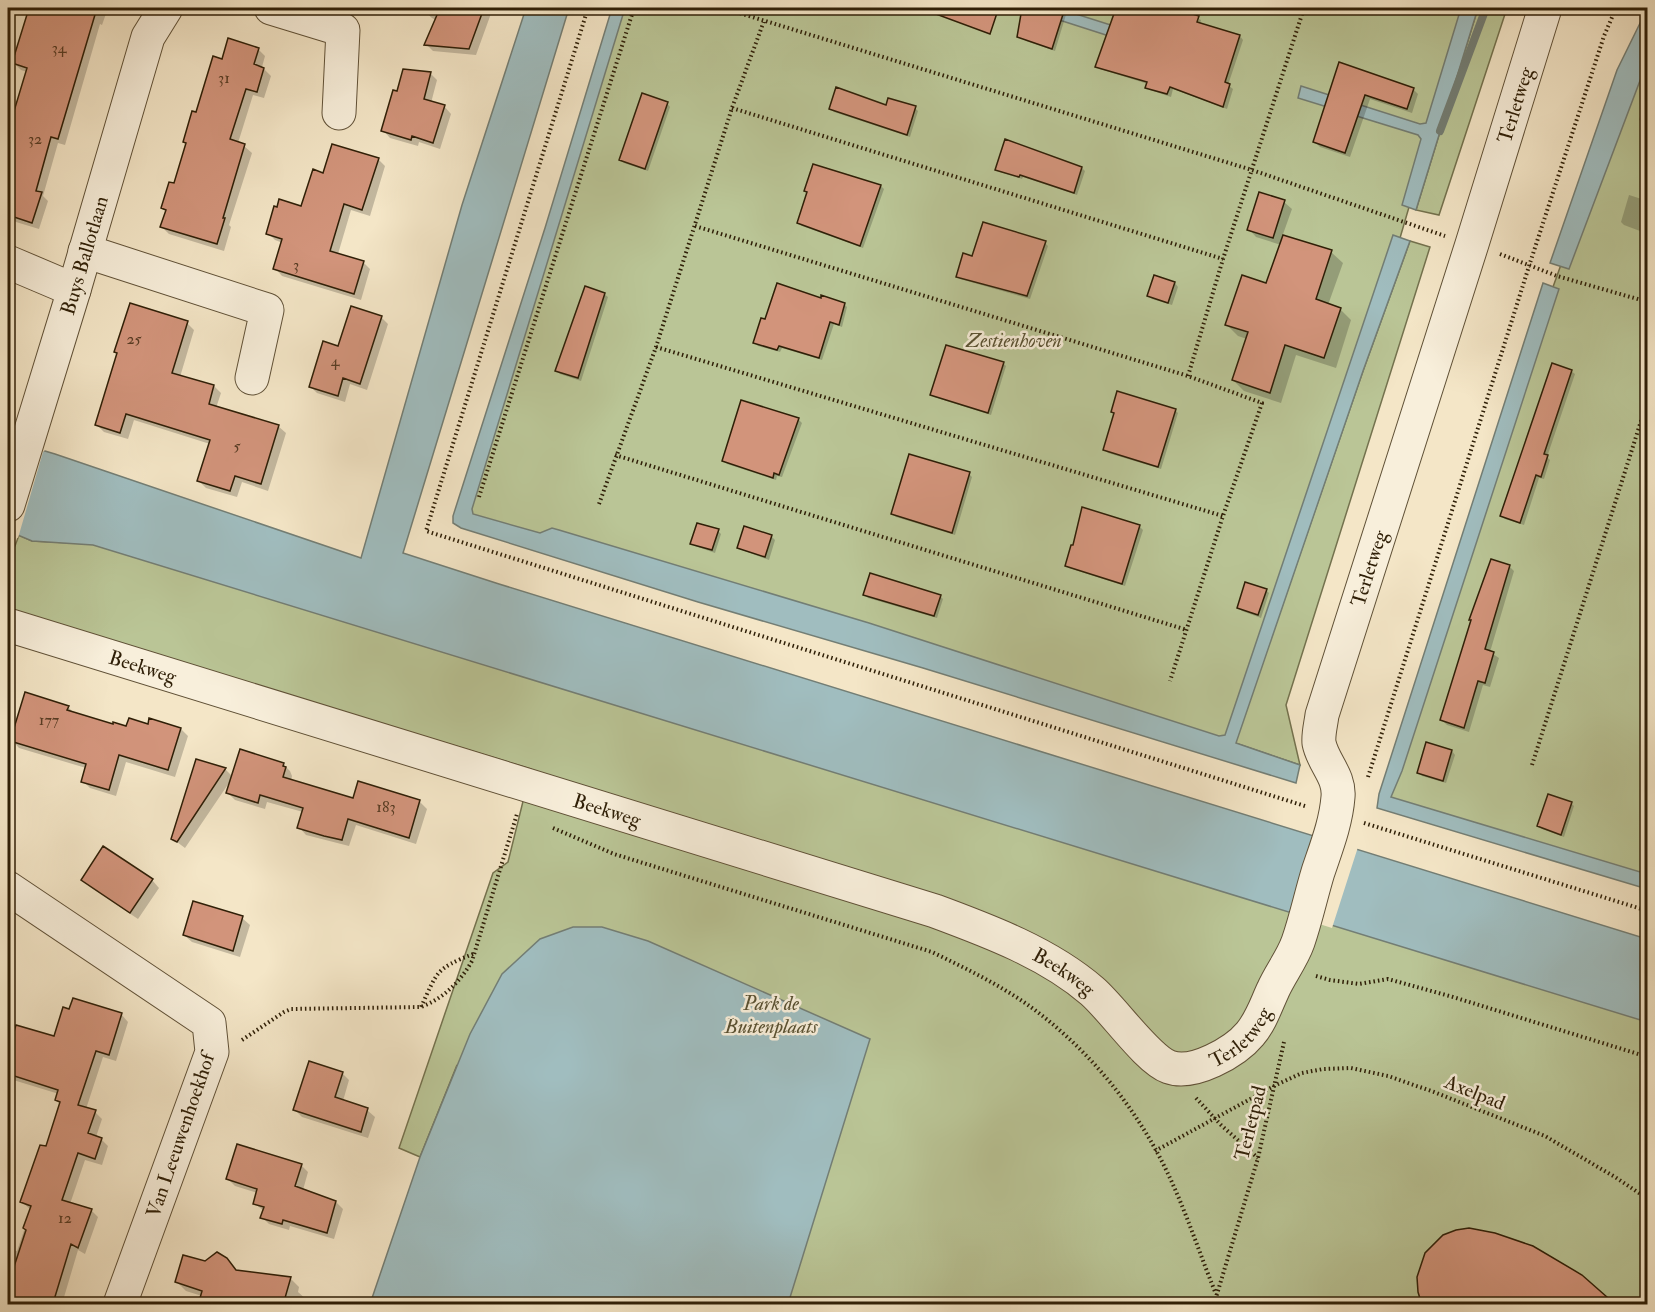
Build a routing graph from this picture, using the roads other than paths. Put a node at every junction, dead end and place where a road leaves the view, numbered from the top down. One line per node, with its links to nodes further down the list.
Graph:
1 (166, 8): 5 (street, Buys Ballotlaan)
2 (271, 8): 4 (street)
3 (1545, 8): 12 (street, Terletweg)
4 (339, 113)
5 (85, 251): 7 (street, Buys Ballotlaan); 8 (street)
6 (8, 262): 7 (street)
7 (74, 290): 9 (street, Buys Ballotlaan)
8 (252, 378)
9 (8, 505)
10 (8, 625): 12 (street, Beekweg)
11 (8, 888): 13 (street, Van Leeuwenhoekhof)
12 (1176, 1069)
13 (120, 1305)

